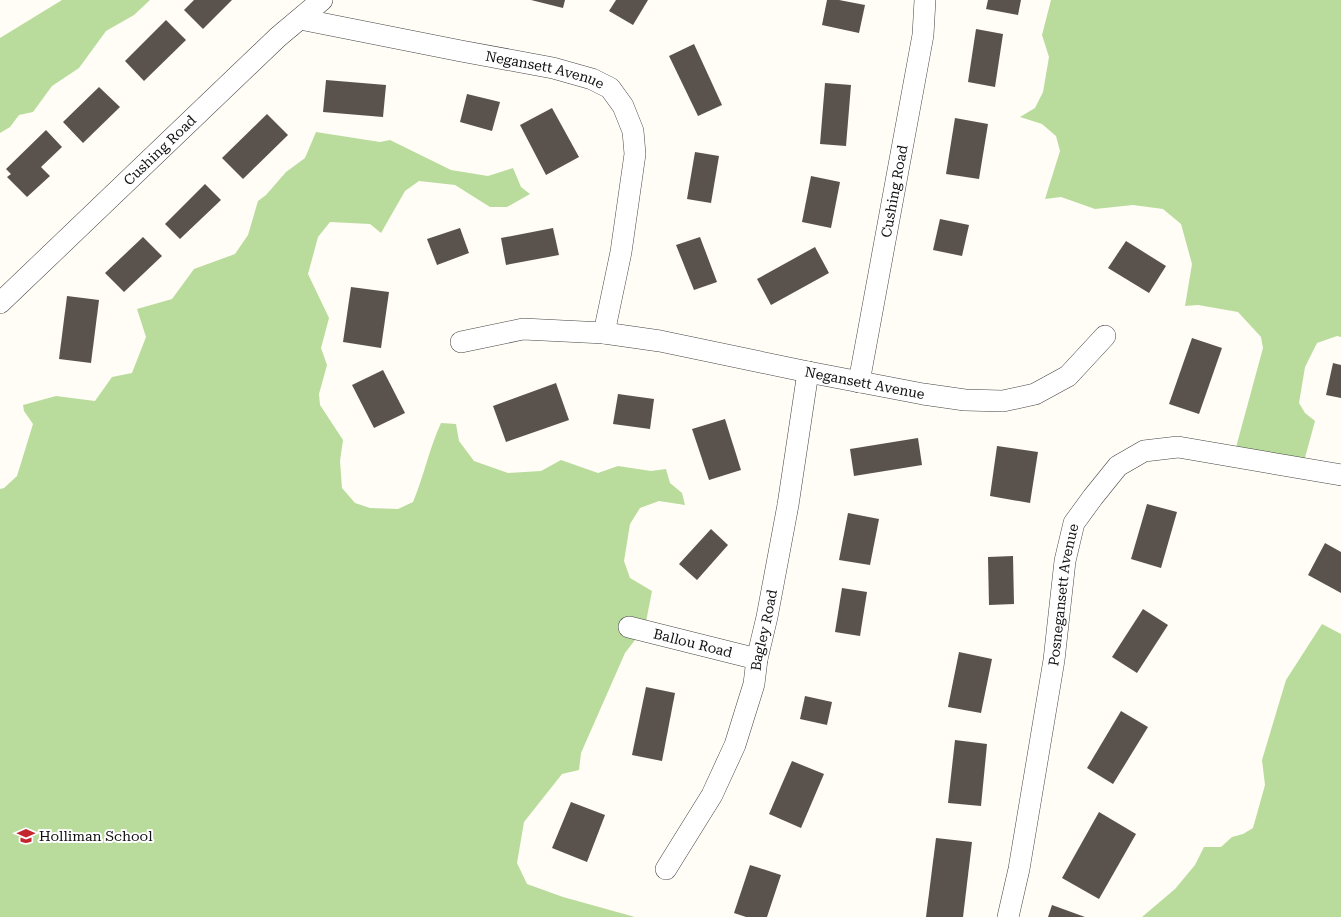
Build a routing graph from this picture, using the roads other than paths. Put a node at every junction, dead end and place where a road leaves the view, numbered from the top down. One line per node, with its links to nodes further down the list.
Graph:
1 (322, 0): 3 (street, Cushing Road)
2 (925, 0): 9 (street, Cushing Road)
3 (300, 19): 4 (street, Cushing Road); 5 (street, Negansett Avenue)
4 (0, 303)
5 (604, 333): 7 (street, Negansett Avenue); 8 (street, Negansett Avenue)
6 (1105, 336): 9 (street, Negansett Avenue)
7 (461, 342)
8 (808, 372): 9 (street, Negansett Avenue); 12 (street, Bagley Road)
9 (859, 382)
10 (1341, 475): 14 (street, Posnegansett Avenue)
11 (629, 627): 12 (street, Ballou Road)
12 (757, 659): 13 (street, Bagley Road)
13 (666, 869)
14 (1008, 917)

